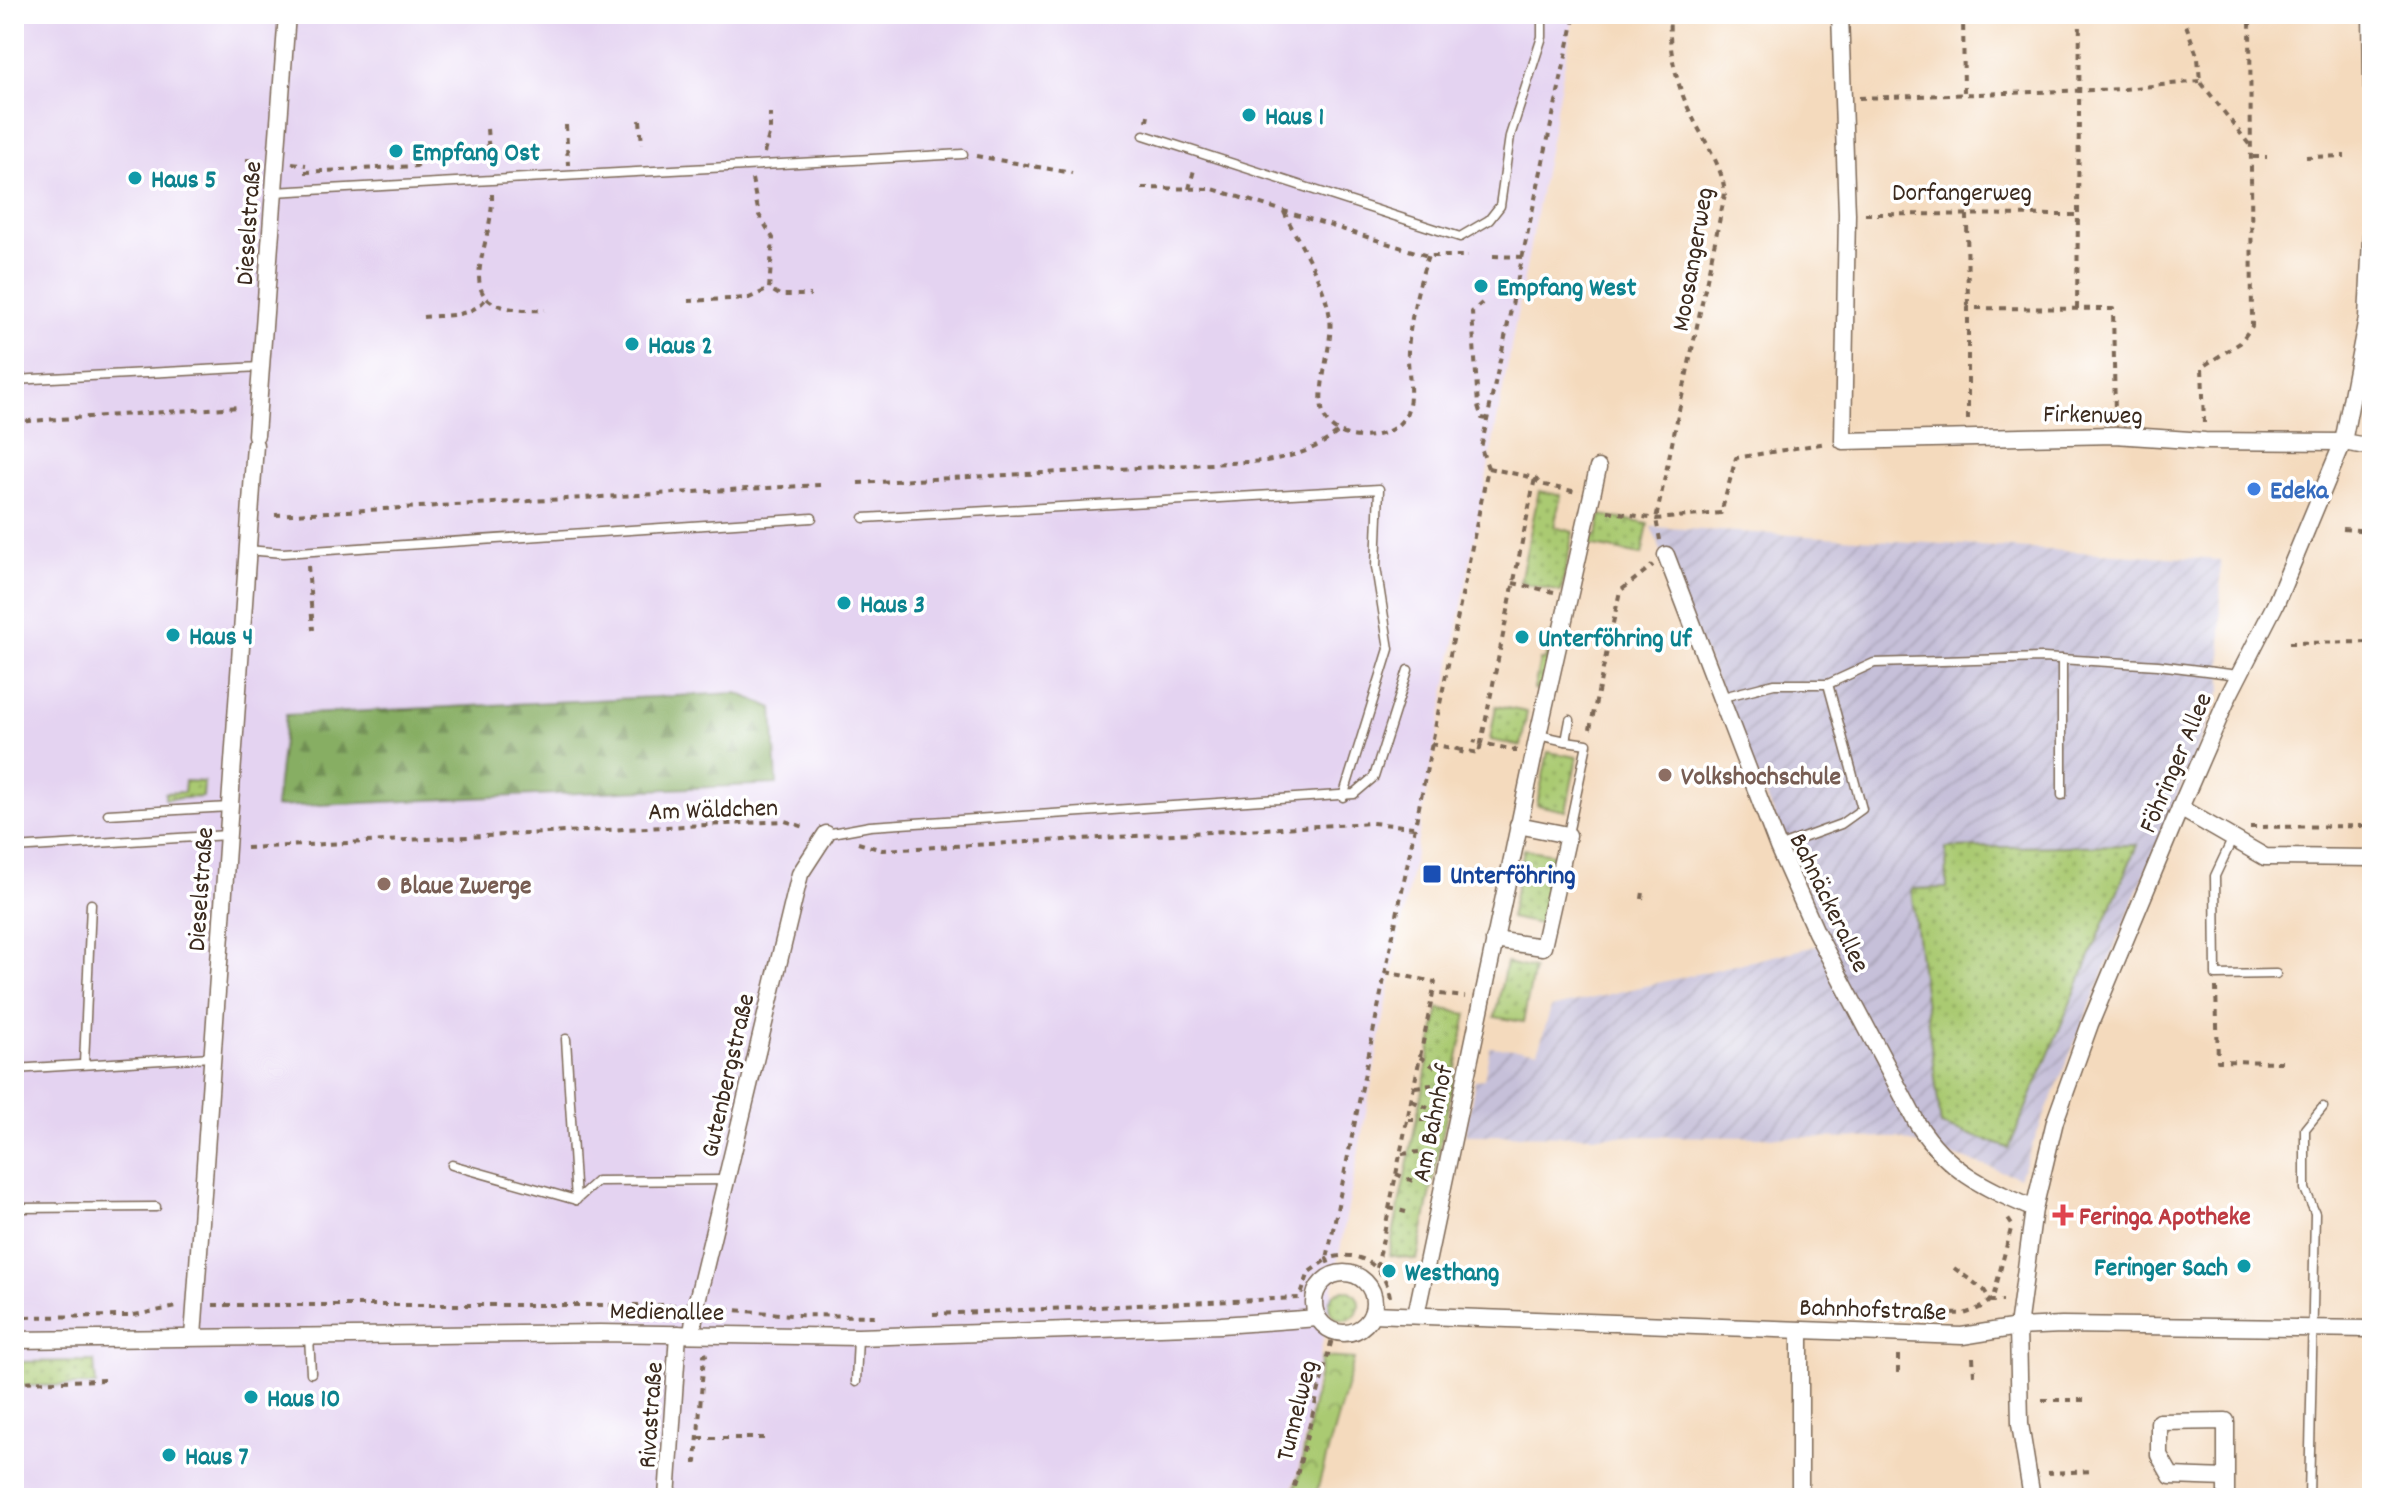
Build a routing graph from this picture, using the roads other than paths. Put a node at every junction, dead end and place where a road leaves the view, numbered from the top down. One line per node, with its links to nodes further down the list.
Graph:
1 (287, 14): 8 (street, Dieselstraße)
2 (1542, 14): 6 (lane)
3 (1840, 14): 12 (street, Firkenweg)
4 (2371, 14): 5 (street)
5 (2372, 88)
6 (1144, 135)
7 (963, 154): 8 (lane)
8 (274, 192): 10 (street, Dieselstraße)
9 (2372, 220): 12 (street, Föhringer Allee)
10 (260, 367): 11 (lane); 17 (street, Dieselstraße)
11 (14, 380)
12 (2343, 442): 13 (street, Firkenweg); 21 (street, Föhringer Allee)
13 (2372, 447)
14 (1598, 468): 25 (street, Am Bahnhof)
15 (812, 518): 17 (lane)
16 (864, 518): 28 (lane)
17 (247, 550): 29 (street, Dieselstraße)
18 (1666, 555): 23 (street, Bahnäckerallee)
19 (2062, 659): 21 (lane); 22 (lane); 27 (lane)
20 (1408, 670): 28 (lane)
21 (2239, 675): 30 (street, Föhringer Allee)
22 (1828, 684): 23 (lane); 37 (lane)
23 (1719, 699): 37 (street, Bahnäckerallee)
24 (1570, 720): 26 (lane)
25 (1538, 735): 26 (lane); 32 (street, Am Bahnhof)
26 (1566, 741): 36 (lane)
27 (2062, 795)
28 (1343, 797): 33 (lane)
29 (229, 807): 31 (lane); 35 (street, Dieselstraße)
30 (2180, 808): 34 (street); 53 (street, Föhringer Allee)
31 (108, 814)
32 (1518, 825): 36 (street); 41 (street, Am Bahnhof)
33 (826, 834): 49 (street, Gutenbergstraße)
34 (2233, 834): 39 (street); 42 (lane)
35 (228, 835): 38 (lane); 44 (street, Dieselstraße)
36 (1568, 835): 41 (street)
37 (1778, 847): 53 (street, Bahnäckerallee)
38 (14, 848)
39 (2372, 858)
40 (91, 904): 45 (lane)
41 (1494, 940): 54 (street, Am Bahnhof)
42 (2276, 974)
43 (566, 1039): 50 (lane)
44 (211, 1057): 45 (lane); 62 (street, Dieselstraße)
45 (84, 1064): 46 (lane)
46 (14, 1069)
47 (2323, 1107): 58 (lane)
48 (452, 1165): 50 (lane)
49 (726, 1180): 50 (lane); 61 (street, Gutenbergstraße)
50 (576, 1200)
51 (156, 1207): 52 (lane)
52 (14, 1208)
53 (2034, 1209): 57 (street, Föhringer Allee)
54 (1418, 1308): 55 (street, Bahnhofstraße); 60 (street, Bahnhofstraße)
55 (1372, 1314): 56 (street); 56 (street)
56 (1318, 1318): 64 (street, Medienallee)
57 (2018, 1327): 58 (street, Bahnhofstraße); 60 (street, Bahnhofstraße); 71 (street, Föhringer Allee)
58 (2313, 1328): 59 (street, Bahnhofstraße); 73 (lane)
59 (2372, 1329)
60 (1800, 1330): 70 (street)
61 (685, 1334): 63 (street, Medienallee); 64 (street, Medienallee); 69 (street, Rivastraße)
62 (193, 1337): 63 (street, Medienallee); 65 (street, Medienallee)
63 (309, 1337): 66 (lane)
64 (858, 1337): 67 (lane)
65 (14, 1340)
66 (311, 1373)
67 (856, 1382)
68 (2226, 1478): 68 (street); 72 (street)
69 (667, 1498)
70 (1800, 1498)
71 (2032, 1498)
72 (2226, 1498)
73 (2309, 1498)

